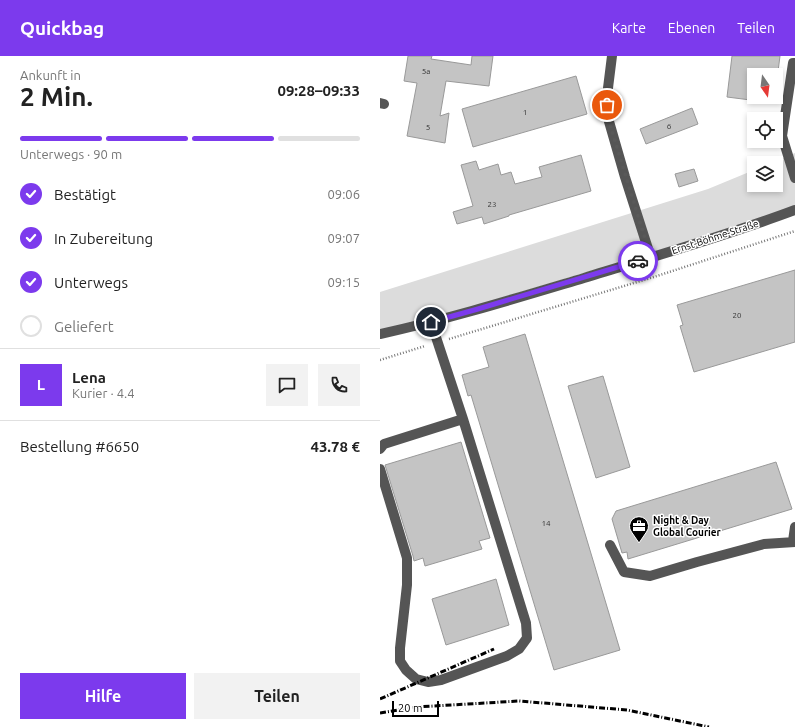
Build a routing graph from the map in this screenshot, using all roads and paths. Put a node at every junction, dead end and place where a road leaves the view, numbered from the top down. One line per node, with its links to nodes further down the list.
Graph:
1 (612, 56): 6 (street)
2 (795, 63): 3 (street)
3 (795, 178)
4 (795, 210): 6 (street, Ernst-Böhme-Straße)
5 (795, 231): 9 (path)
6 (651, 258): 7 (street, Ernst-Böhme-Straße)
7 (431, 322): 8 (street, Ernst-Böhme-Straße); 9 (street)
8 (380, 334)
9 (438, 342): 10 (path); 11 (street)
10 (380, 360)
11 (463, 419): 12 (street); 13 (street)
12 (380, 449)
13 (380, 469)
14 (795, 527): 15 (street)
15 (794, 541): 16 (street)
16 (610, 545)

